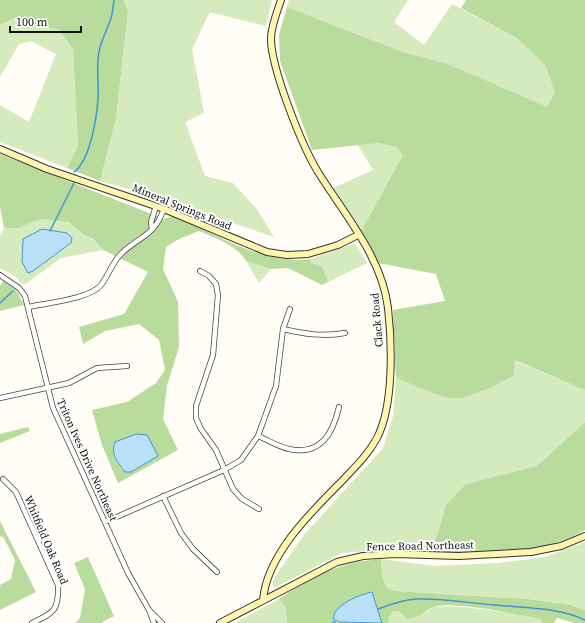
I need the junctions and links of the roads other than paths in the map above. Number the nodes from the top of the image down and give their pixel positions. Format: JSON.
{"nodes":[{"id":1,"x":281,"y":0,"type":"edge"},
{"id":2,"x":0,"y":149,"type":"edge"},
{"id":3,"x":156,"y":206,"type":"junction"},
{"id":4,"x":164,"y":209,"type":"junction"},
{"id":5,"x":152,"y":229,"type":"junction"},
{"id":6,"x":358,"y":235,"type":"junction"},
{"id":7,"x":200,"y":271,"type":"dead end"},
{"id":8,"x":0,"y":275,"type":"edge"},
{"id":9,"x":29,"y":307,"type":"junction"},
{"id":10,"x":290,"y":309,"type":"dead end"},
{"id":11,"x":283,"y":330,"type":"junction"},
{"id":12,"x":345,"y":333,"type":"dead end"},
{"id":13,"x":127,"y":366,"type":"dead end"},
{"id":14,"x":47,"y":387,"type":"junction"},
{"id":15,"x":0,"y":398,"type":"edge"},
{"id":16,"x":339,"y":408,"type":"dead end"},
{"id":17,"x":258,"y":436,"type":"junction"},
{"id":18,"x":224,"y":470,"type":"junction"},
{"id":19,"x":3,"y":479,"type":"dead end"},
{"id":20,"x":163,"y":496,"type":"junction"},
{"id":21,"x":259,"y":509,"type":"dead end"},
{"id":22,"x":105,"y":522,"type":"junction"},
{"id":23,"x":585,"y":536,"type":"edge"},
{"id":24,"x":217,"y":572,"type":"dead end"},
{"id":25,"x":263,"y":600,"type":"junction"},
{"id":26,"x":149,"y":610,"type":"junction"},
{"id":27,"x":32,"y":623,"type":"edge"},
{"id":28,"x":154,"y":623,"type":"edge"},
{"id":29,"x":162,"y":623,"type":"edge"},
{"id":30,"x":220,"y":623,"type":"edge"}],
"edges":[{"from":1,"to":6,"type":"street","name":"Clack Road"},
{"from":2,"to":3,"type":"street","name":"Mineral Springs Road"},
{"from":3,"to":4,"type":"street","name":"Mineral Springs Road"},
{"from":3,"to":5,"type":"street"},
{"from":4,"to":5,"type":"street"},
{"from":4,"to":6,"type":"street","name":"Mineral Springs Road"},
{"from":5,"to":9,"type":"street"},
{"from":6,"to":25,"type":"street","name":"Clack Road"},
{"from":7,"to":18,"type":"street"},
{"from":8,"to":9,"type":"street","name":"Triton Ives Drive Northeast"},
{"from":9,"to":14,"type":"street","name":"Triton Ives Drive Northeast"},
{"from":10,"to":11,"type":"street"},
{"from":11,"to":12,"type":"street"},
{"from":11,"to":17,"type":"street"},
{"from":13,"to":14,"type":"street"},
{"from":14,"to":15,"type":"street"},
{"from":14,"to":22,"type":"street","name":"Triton Ives Drive Northeast"},
{"from":16,"to":17,"type":"street"},
{"from":17,"to":18,"type":"street"},
{"from":18,"to":20,"type":"street"},
{"from":18,"to":21,"type":"street"},
{"from":19,"to":27,"type":"street","name":"Whitfield Oak Road"},
{"from":20,"to":22,"type":"street"},
{"from":20,"to":24,"type":"street"},
{"from":22,"to":26,"type":"street","name":"Triton Ives Drive Northeast"},
{"from":23,"to":25,"type":"street","name":"Fence Road Northeast"},
{"from":25,"to":30,"type":"street","name":"Fence Road Northeast"},
{"from":26,"to":28,"type":"street","name":"Triton Ives Drive Northeast"},
{"from":26,"to":29,"type":"street","name":"Triton Ives Drive Northeast"}]}
